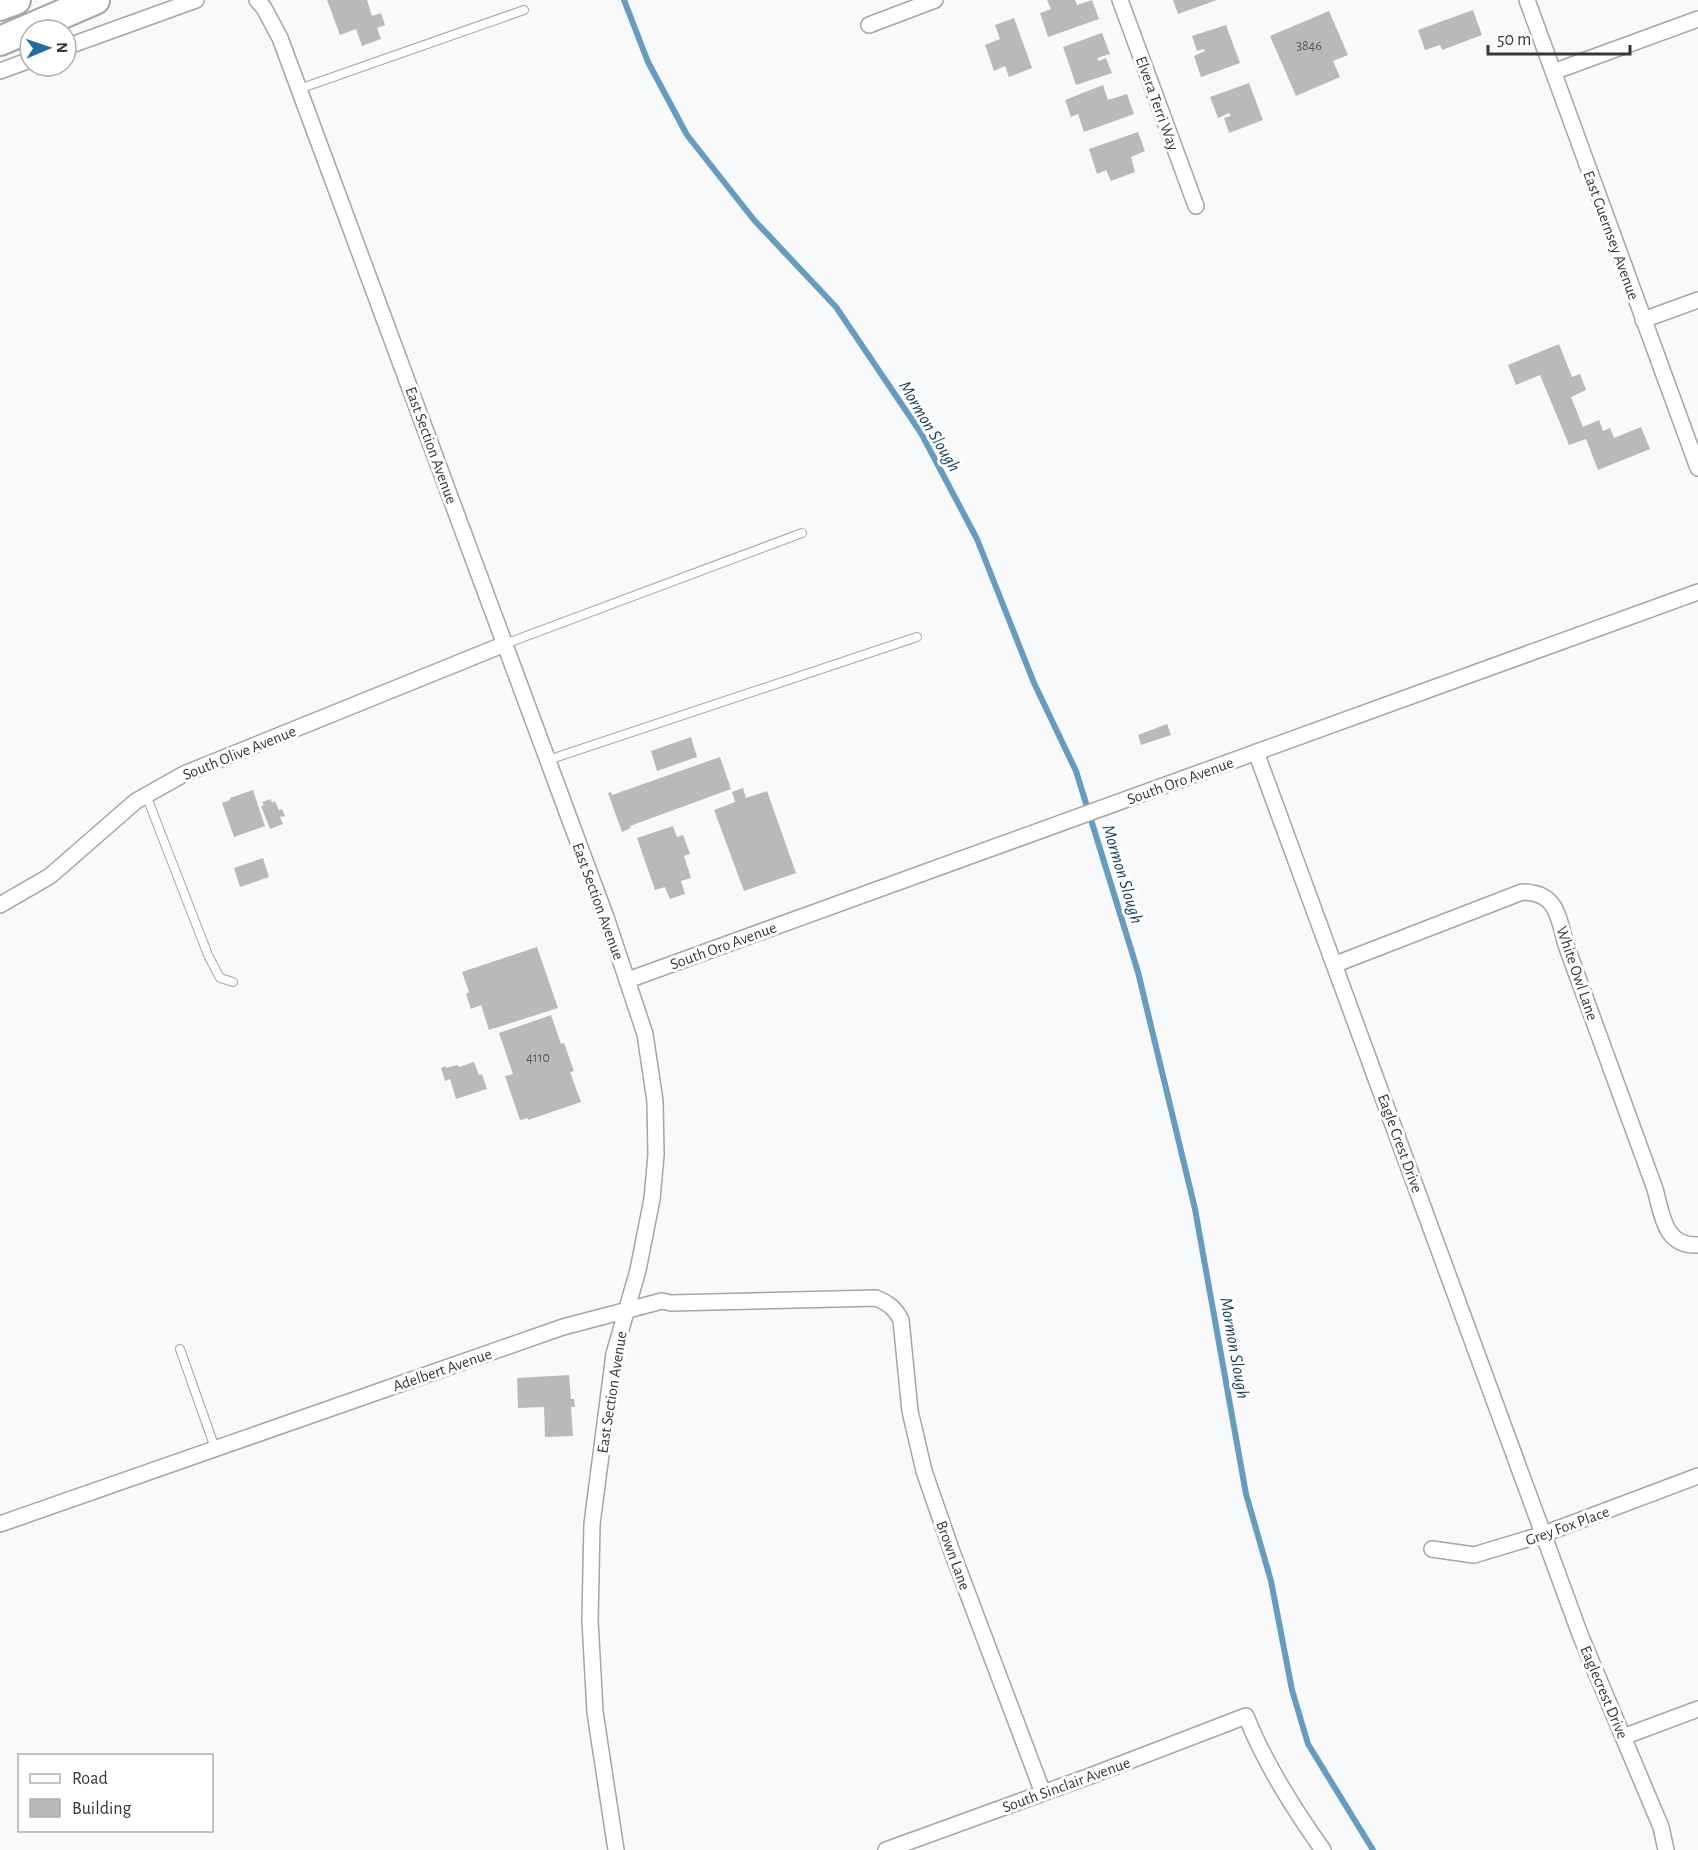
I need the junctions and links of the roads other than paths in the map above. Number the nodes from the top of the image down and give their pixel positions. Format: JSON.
{"nodes":[{"id":1,"x":16,"y":0,"type":"edge"},
{"id":2,"x":95,"y":0,"type":"edge"},
{"id":3,"x":196,"y":0,"type":"edge"},
{"id":4,"x":257,"y":0,"type":"edge"},
{"id":5,"x":936,"y":0,"type":"edge"},
{"id":6,"x":1120,"y":0,"type":"edge"},
{"id":7,"x":1527,"y":0,"type":"edge"},
{"id":8,"x":0,"y":6,"type":"edge"},
{"id":9,"x":524,"y":10,"type":"dead end"},
{"id":10,"x":1698,"y":19,"type":"edge"},
{"id":11,"x":868,"y":25,"type":"dead end"},
{"id":12,"x":0,"y":41,"type":"edge"},
{"id":13,"x":78,"y":43,"type":"edge"},
{"id":14,"x":18,"y":64,"type":"edge"},
{"id":15,"x":0,"y":71,"type":"edge"},
{"id":16,"x":1553,"y":72,"type":"junction"},
{"id":17,"x":299,"y":89,"type":"junction"},
{"id":18,"x":1196,"y":206,"type":"dead end"},
{"id":19,"x":1698,"y":300,"type":"edge"},
{"id":20,"x":1642,"y":320,"type":"junction"},
{"id":21,"x":1698,"y":468,"type":"edge"},
{"id":22,"x":802,"y":533,"type":"dead end"},
{"id":23,"x":1698,"y":592,"type":"edge"},
{"id":24,"x":917,"y":637,"type":"dead end"},
{"id":25,"x":505,"y":644,"type":"junction"},
{"id":26,"x":1256,"y":752,"type":"junction"},
{"id":27,"x":548,"y":760,"type":"junction"},
{"id":28,"x":146,"y":795,"type":"junction"},
{"id":29,"x":0,"y":905,"type":"edge"},
{"id":30,"x":1335,"y":964,"type":"junction"},
{"id":31,"x":628,"y":980,"type":"junction"},
{"id":32,"x":233,"y":982,"type":"dead end"},
{"id":33,"x":1698,"y":1245,"type":"edge"},
{"id":34,"x":896,"y":1310,"type":"joint"},
{"id":35,"x":625,"y":1311,"type":"junction"},
{"id":36,"x":180,"y":1348,"type":"dead end"},
{"id":37,"x":215,"y":1448,"type":"junction"},
{"id":38,"x":1698,"y":1476,"type":"edge"},
{"id":39,"x":0,"y":1524,"type":"edge"},
{"id":40,"x":1544,"y":1534,"type":"junction"},
{"id":41,"x":1432,"y":1549,"type":"dead end"},
{"id":42,"x":1698,"y":1709,"type":"edge"},
{"id":43,"x":1623,"y":1737,"type":"junction"},
{"id":44,"x":1043,"y":1793,"type":"junction"},
{"id":45,"x":616,"y":1850,"type":"edge"},
{"id":46,"x":886,"y":1850,"type":"edge"},
{"id":47,"x":1323,"y":1850,"type":"edge"},
{"id":48,"x":1666,"y":1850,"type":"edge"}],
"edges":[{"from":1,"to":8,"type":"highway"},
{"from":2,"to":12,"type":"highway"},
{"from":3,"to":13,"type":"street"},
{"from":4,"to":17,"type":"street","name":"East Section Avenue"},
{"from":5,"to":11,"type":"street"},
{"from":6,"to":18,"type":"street","name":"Elvera Terri Way"},
{"from":7,"to":16,"type":"street","name":"East Guernsey Avenue"},
{"from":9,"to":17,"type":"lane"},
{"from":10,"to":16,"type":"street"},
{"from":14,"to":15,"type":"street"},
{"from":16,"to":20,"type":"street","name":"East Guernsey Avenue"},
{"from":17,"to":25,"type":"street","name":"East Section Avenue"},
{"from":19,"to":20,"type":"street"},
{"from":20,"to":21,"type":"street","name":"East Guernsey Avenue"},
{"from":22,"to":25,"type":"lane"},
{"from":23,"to":26,"type":"street","name":"South Oro Avenue"},
{"from":24,"to":27,"type":"lane"},
{"from":25,"to":27,"type":"street","name":"East Section Avenue"},
{"from":25,"to":28,"type":"street","name":"South Olive Avenue"},
{"from":26,"to":30,"type":"street","name":"Eagle Crest Drive"},
{"from":26,"to":31,"type":"street","name":"South Oro Avenue"},
{"from":27,"to":31,"type":"street","name":"East Section Avenue"},
{"from":28,"to":29,"type":"street","name":"South Olive Avenue"},
{"from":28,"to":32,"type":"lane"},
{"from":30,"to":33,"type":"street","name":"White Owl Lane"},
{"from":30,"to":40,"type":"street","name":"Eagle Crest Drive"},
{"from":31,"to":35,"type":"street","name":"East Section Avenue"},
{"from":34,"to":35,"type":"street","name":"Adelbert Avenue"},
{"from":34,"to":44,"type":"street","name":"Brown Lane"},
{"from":35,"to":37,"type":"street","name":"Adelbert Avenue"},
{"from":35,"to":45,"type":"street","name":"East Section Avenue"},
{"from":36,"to":37,"type":"lane"},
{"from":37,"to":39,"type":"street","name":"Adelbert Avenue"},
{"from":38,"to":40,"type":"street","name":"Grey Fox Place"},
{"from":40,"to":41,"type":"street","name":"Grey Fox Place"},
{"from":40,"to":43,"type":"street","name":"Eaglecrest Drive"},
{"from":42,"to":43,"type":"street"},
{"from":43,"to":48,"type":"street","name":"Eaglecrest Drive"},
{"from":44,"to":46,"type":"street","name":"South Sinclair Avenue"},
{"from":44,"to":47,"type":"street","name":"South Sinclair Avenue"}]}
